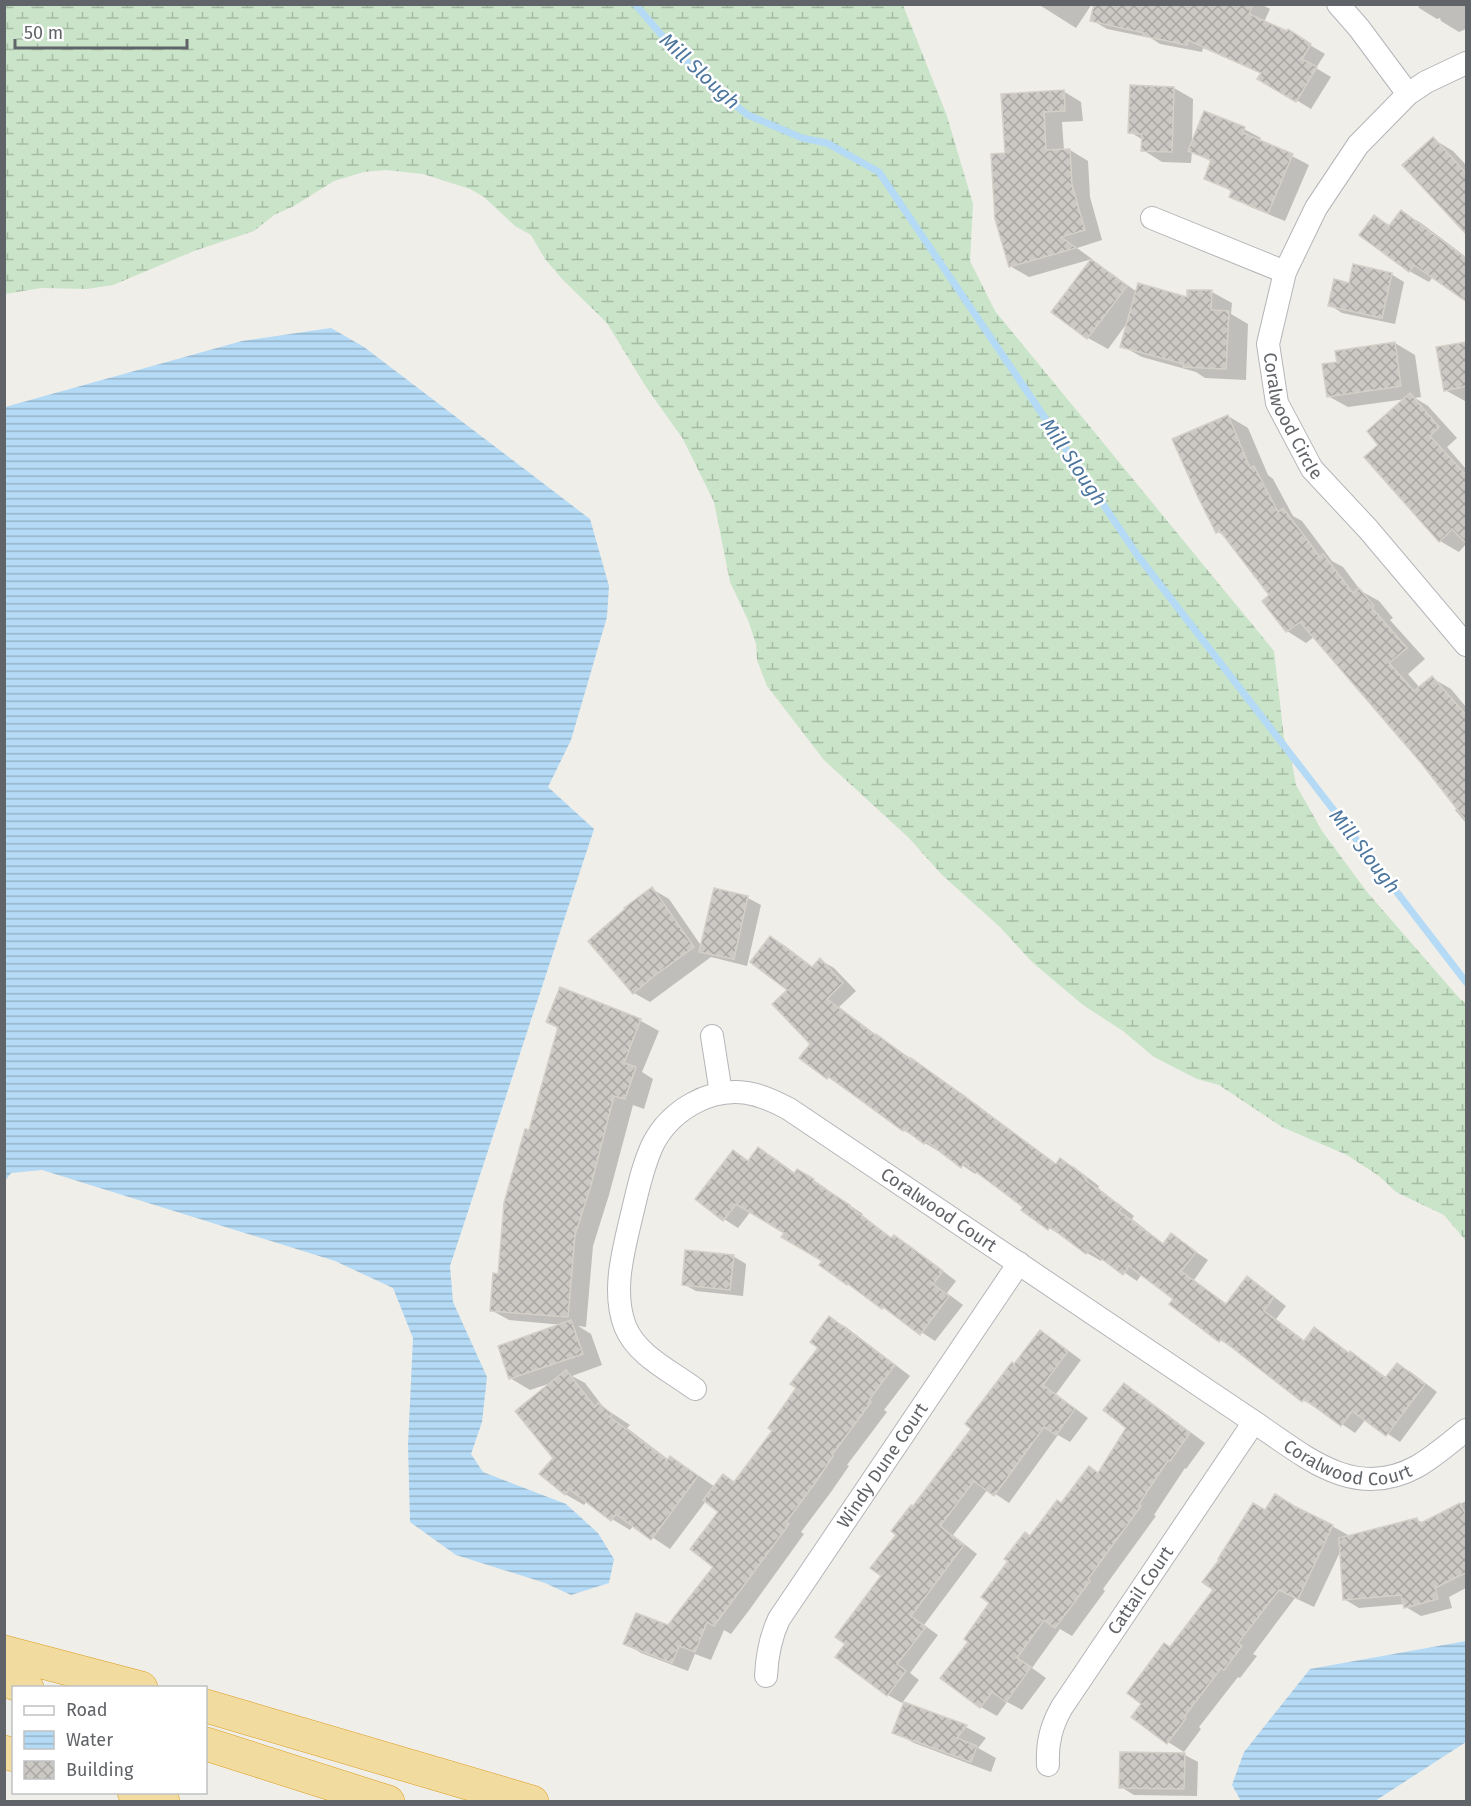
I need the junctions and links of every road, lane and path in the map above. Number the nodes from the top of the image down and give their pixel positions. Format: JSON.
{"nodes":[{"id":1,"x":1338,"y":4,"type":"edge"},
{"id":2,"x":1467,"y":63,"type":"edge"},
{"id":3,"x":1408,"y":94,"type":"junction"},
{"id":4,"x":1152,"y":218,"type":"dead end"},
{"id":5,"x":1286,"y":272,"type":"junction"},
{"id":6,"x":1467,"y":645,"type":"edge"},
{"id":7,"x":712,"y":1036,"type":"dead end"},
{"id":8,"x":722,"y":1093,"type":"junction"},
{"id":9,"x":1019,"y":1263,"type":"junction"},
{"id":10,"x":695,"y":1389,"type":"dead end"},
{"id":11,"x":1254,"y":1422,"type":"junction"},
{"id":12,"x":1467,"y":1430,"type":"edge"},
{"id":13,"x":4,"y":1652,"type":"edge"},
{"id":14,"x":766,"y":1676,"type":"dead end"},
{"id":15,"x":4,"y":1680,"type":"edge"},
{"id":16,"x":21,"y":1686,"type":"edge"},
{"id":17,"x":133,"y":1686,"type":"edge"},
{"id":18,"x":207,"y":1706,"type":"edge"},
{"id":19,"x":207,"y":1744,"type":"edge"},
{"id":20,"x":1048,"y":1765,"type":"dead end"},
{"id":21,"x":140,"y":1794,"type":"edge"},
{"id":22,"x":163,"y":1802,"type":"edge"},
{"id":23,"x":388,"y":1802,"type":"edge"},
{"id":24,"x":532,"y":1802,"type":"edge"}],
"edges":[{"from":1,"to":3,"type":"street"},
{"from":2,"to":3,"type":"street","name":"Coralwood Circle"},
{"from":3,"to":5,"type":"street","name":"Coralwood Circle"},
{"from":4,"to":5,"type":"street"},
{"from":5,"to":6,"type":"street","name":"Coralwood Circle"},
{"from":7,"to":8,"type":"street"},
{"from":8,"to":9,"type":"street","name":"Coralwood Court"},
{"from":8,"to":10,"type":"street","name":"Coralwood Court"},
{"from":9,"to":11,"type":"street","name":"Coralwood Court"},
{"from":9,"to":14,"type":"street","name":"Windy Dune Court"},
{"from":11,"to":12,"type":"street","name":"Coralwood Court"},
{"from":11,"to":20,"type":"street","name":"Cattail Court"},
{"from":13,"to":17,"type":"highway"},
{"from":15,"to":16,"type":"highway"},
{"from":18,"to":24,"type":"highway"},
{"from":19,"to":23,"type":"highway"},
{"from":21,"to":22,"type":"highway"}]}
